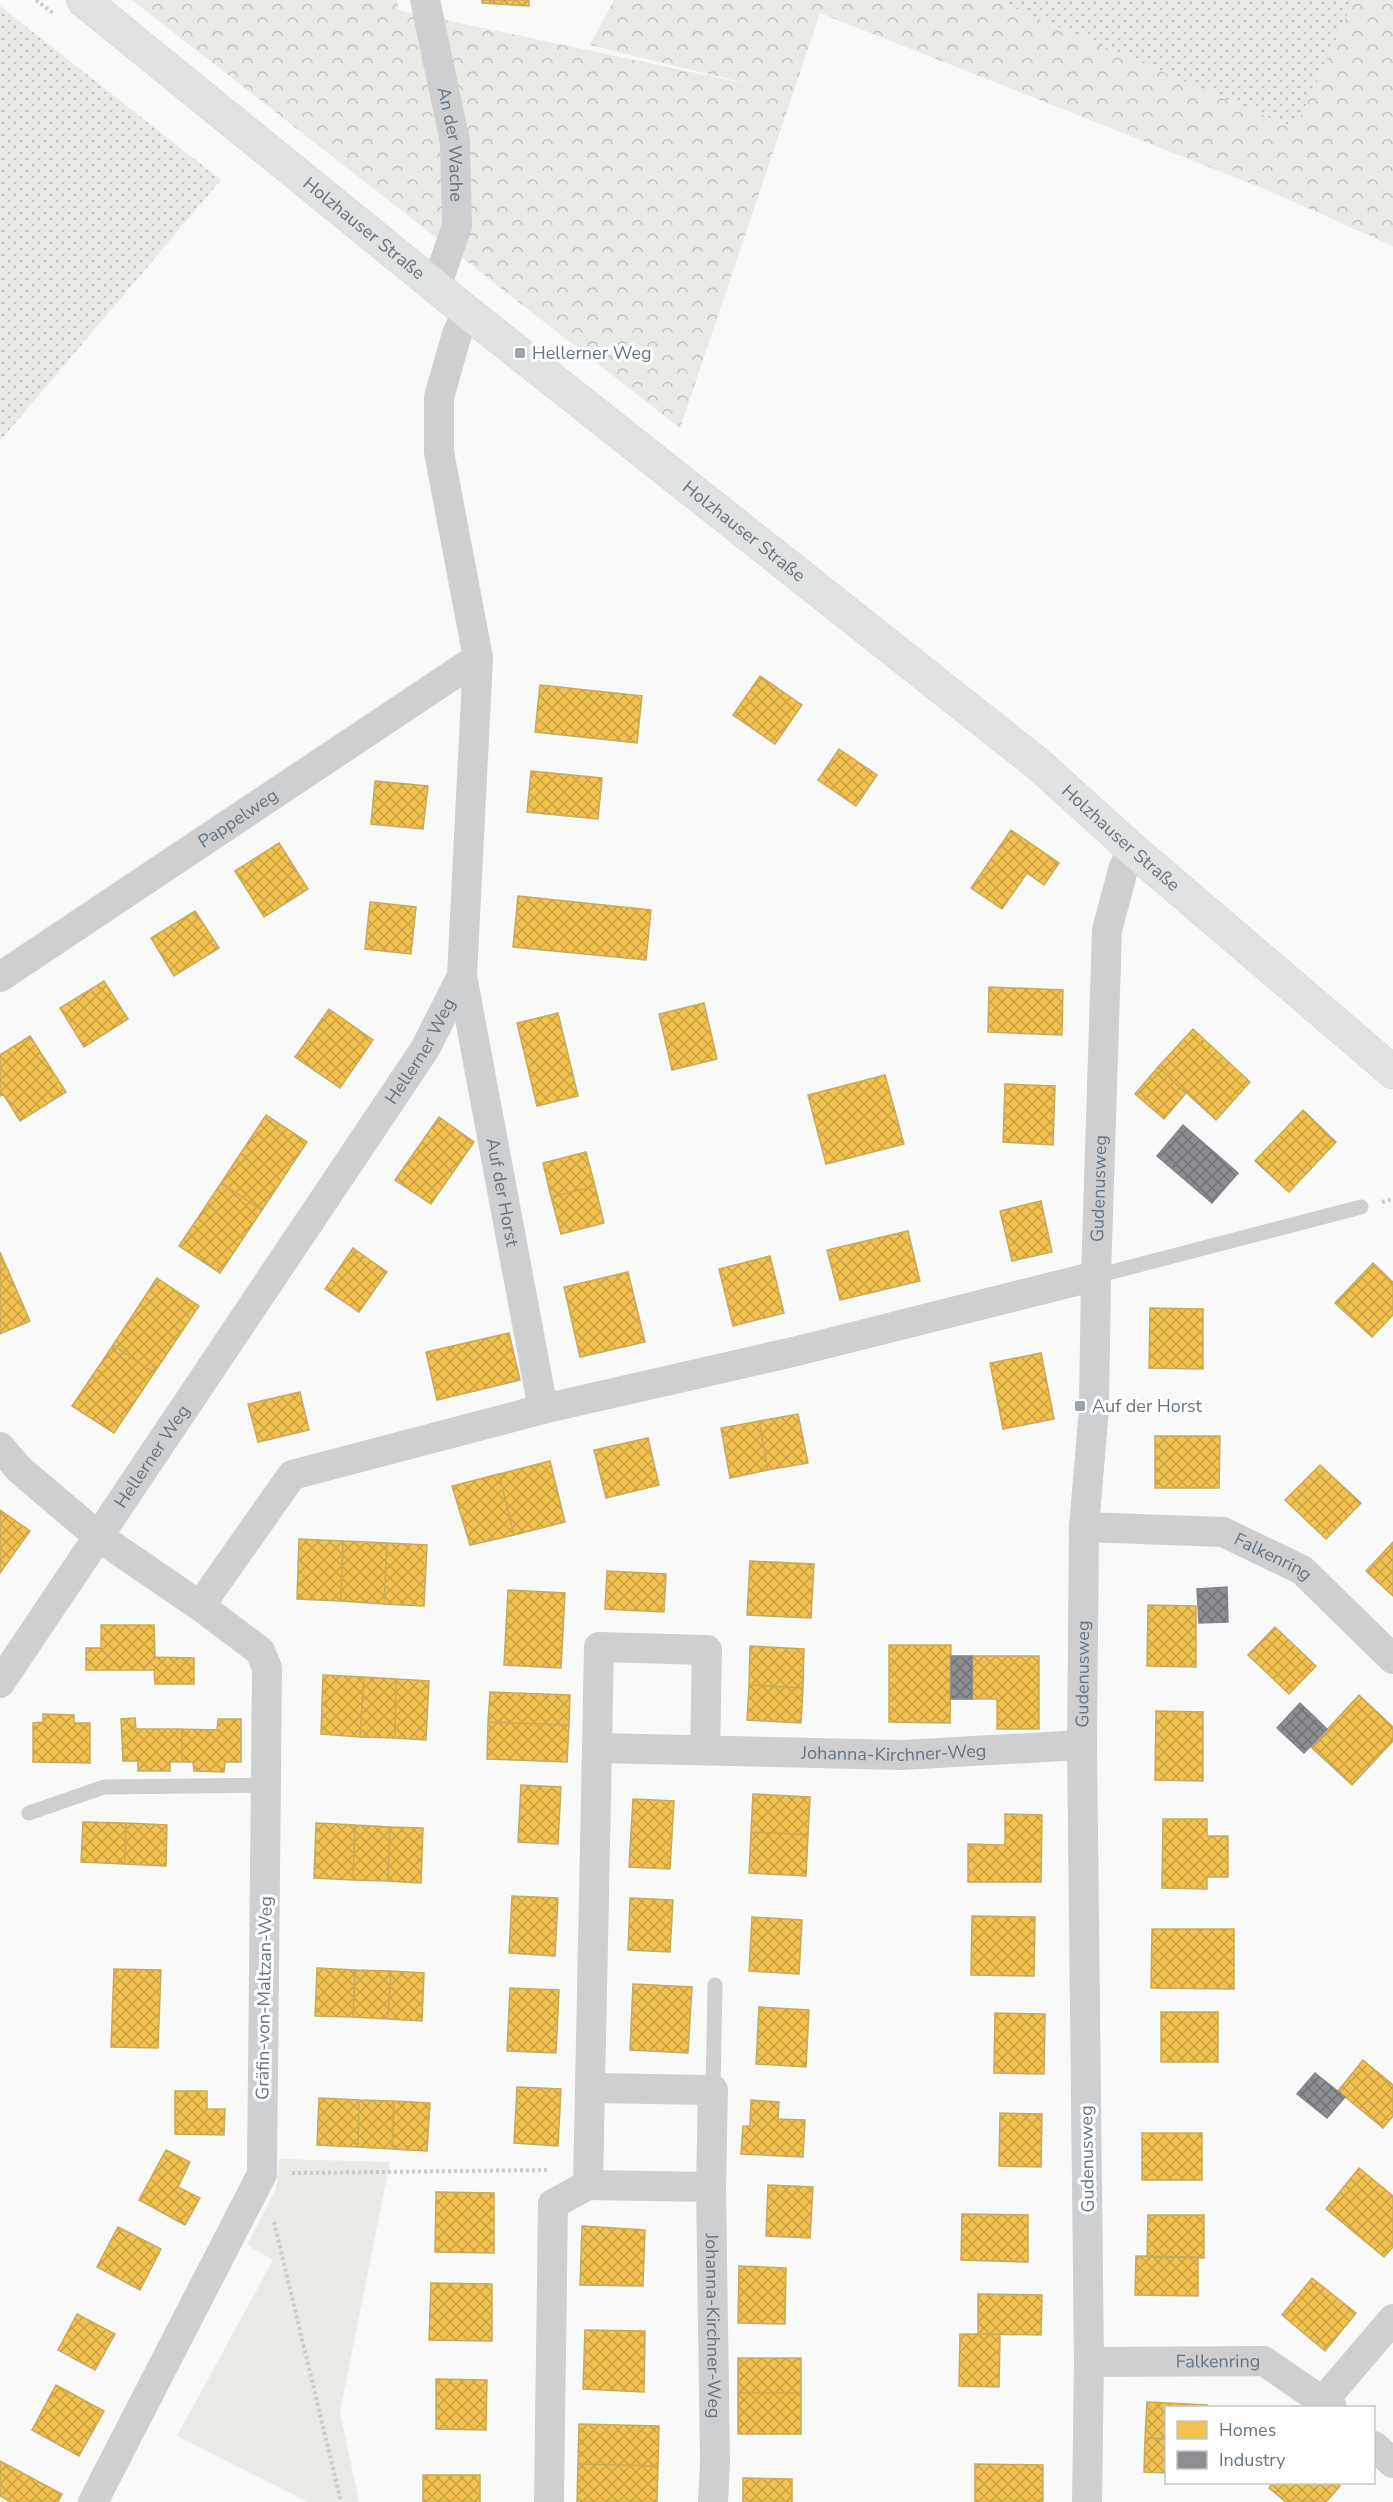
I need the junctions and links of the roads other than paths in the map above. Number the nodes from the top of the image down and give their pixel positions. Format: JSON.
{"nodes":[{"id":1,"x":83,"y":0,"type":"edge"},
{"id":2,"x":425,"y":0,"type":"edge"},
{"id":3,"x":436,"y":287,"type":"junction"},
{"id":4,"x":467,"y":312,"type":"junction"},
{"id":5,"x":478,"y":658,"type":"junction"},
{"id":6,"x":1132,"y":849,"type":"junction"},
{"id":7,"x":462,"y":976,"type":"junction"},
{"id":8,"x":0,"y":977,"type":"edge"},
{"id":9,"x":1393,"y":1072,"type":"edge"},
{"id":10,"x":1361,"y":1207,"type":"dead end"},
{"id":11,"x":1096,"y":1276,"type":"junction"},
{"id":12,"x":543,"y":1409,"type":"junction"},
{"id":13,"x":0,"y":1447,"type":"edge"},
{"id":14,"x":1084,"y":1527,"type":"junction"},
{"id":15,"x":99,"y":1537,"type":"junction"},
{"id":16,"x":200,"y":1606,"type":"junction"},
{"id":17,"x":1393,"y":1659,"type":"edge"},
{"id":18,"x":0,"y":1683,"type":"edge"},
{"id":19,"x":1082,"y":1745,"type":"junction"},
{"id":20,"x":597,"y":1748,"type":"junction"},
{"id":21,"x":705,"y":1750,"type":"junction"},
{"id":22,"x":267,"y":1785,"type":"junction"},
{"id":23,"x":29,"y":1813,"type":"dead end"},
{"id":24,"x":715,"y":1985,"type":"dead end"},
{"id":25,"x":590,"y":2088,"type":"junction"},
{"id":26,"x":713,"y":2090,"type":"junction"},
{"id":27,"x":589,"y":2177,"type":"junction"},
{"id":28,"x":711,"y":2187,"type":"junction"},
{"id":29,"x":1393,"y":2319,"type":"edge"},
{"id":30,"x":1089,"y":2362,"type":"junction"},
{"id":31,"x":1328,"y":2404,"type":"edge"},
{"id":32,"x":1375,"y":2447,"type":"edge"},
{"id":33,"x":1393,"y":2463,"type":"edge"},
{"id":34,"x":93,"y":2502,"type":"edge"},
{"id":35,"x":549,"y":2502,"type":"edge"},
{"id":36,"x":713,"y":2502,"type":"edge"},
{"id":37,"x":1087,"y":2502,"type":"edge"}],
"edges":[{"from":1,"to":3,"type":"street","name":"Holzhauser Straße"},
{"from":2,"to":3,"type":"street","name":"An der Wache"},
{"from":3,"to":4,"type":"street","name":"Holzhauser Straße"},
{"from":4,"to":5,"type":"street","name":"Hellerner Weg"},
{"from":4,"to":6,"type":"street","name":"Holzhauser Straße"},
{"from":5,"to":7,"type":"street","name":"Hellerner Weg"},
{"from":5,"to":8,"type":"street","name":"Pappelweg"},
{"from":6,"to":9,"type":"street","name":"Holzhauser Straße"},
{"from":6,"to":11,"type":"street","name":"Gudenusweg"},
{"from":7,"to":12,"type":"street","name":"Auf der Horst"},
{"from":7,"to":15,"type":"street","name":"Hellerner Weg"},
{"from":10,"to":11,"type":"lane"},
{"from":11,"to":12,"type":"street"},
{"from":11,"to":14,"type":"street","name":"Gudenusweg"},
{"from":12,"to":16,"type":"street"},
{"from":13,"to":15,"type":"street"},
{"from":14,"to":17,"type":"street","name":"Falkenring"},
{"from":14,"to":19,"type":"street","name":"Gudenusweg"},
{"from":15,"to":16,"type":"street","name":"Gräfin-von-Maltzan-Weg"},
{"from":15,"to":18,"type":"street","name":"Hellerner Weg"},
{"from":16,"to":22,"type":"street","name":"Gräfin-von-Maltzan-Weg"},
{"from":19,"to":21,"type":"street","name":"Johanna-Kirchner-Weg"},
{"from":19,"to":30,"type":"street","name":"Gudenusweg"},
{"from":20,"to":21,"type":"street","name":"Johanna-Kirchner-Weg"},
{"from":20,"to":21,"type":"street"},
{"from":20,"to":25,"type":"street"},
{"from":22,"to":23,"type":"lane"},
{"from":22,"to":34,"type":"street","name":"Gräfin-von-Maltzan-Weg"},
{"from":24,"to":26,"type":"lane"},
{"from":25,"to":26,"type":"street"},
{"from":25,"to":27,"type":"street"},
{"from":26,"to":28,"type":"street","name":"Johanna-Kirchner-Weg"},
{"from":27,"to":28,"type":"street"},
{"from":27,"to":35,"type":"street"},
{"from":28,"to":36,"type":"street","name":"Johanna-Kirchner-Weg"},
{"from":29,"to":31,"type":"street"},
{"from":30,"to":31,"type":"street","name":"Falkenring"},
{"from":30,"to":37,"type":"street","name":"Gudenusweg"},
{"from":32,"to":33,"type":"street"}]}
